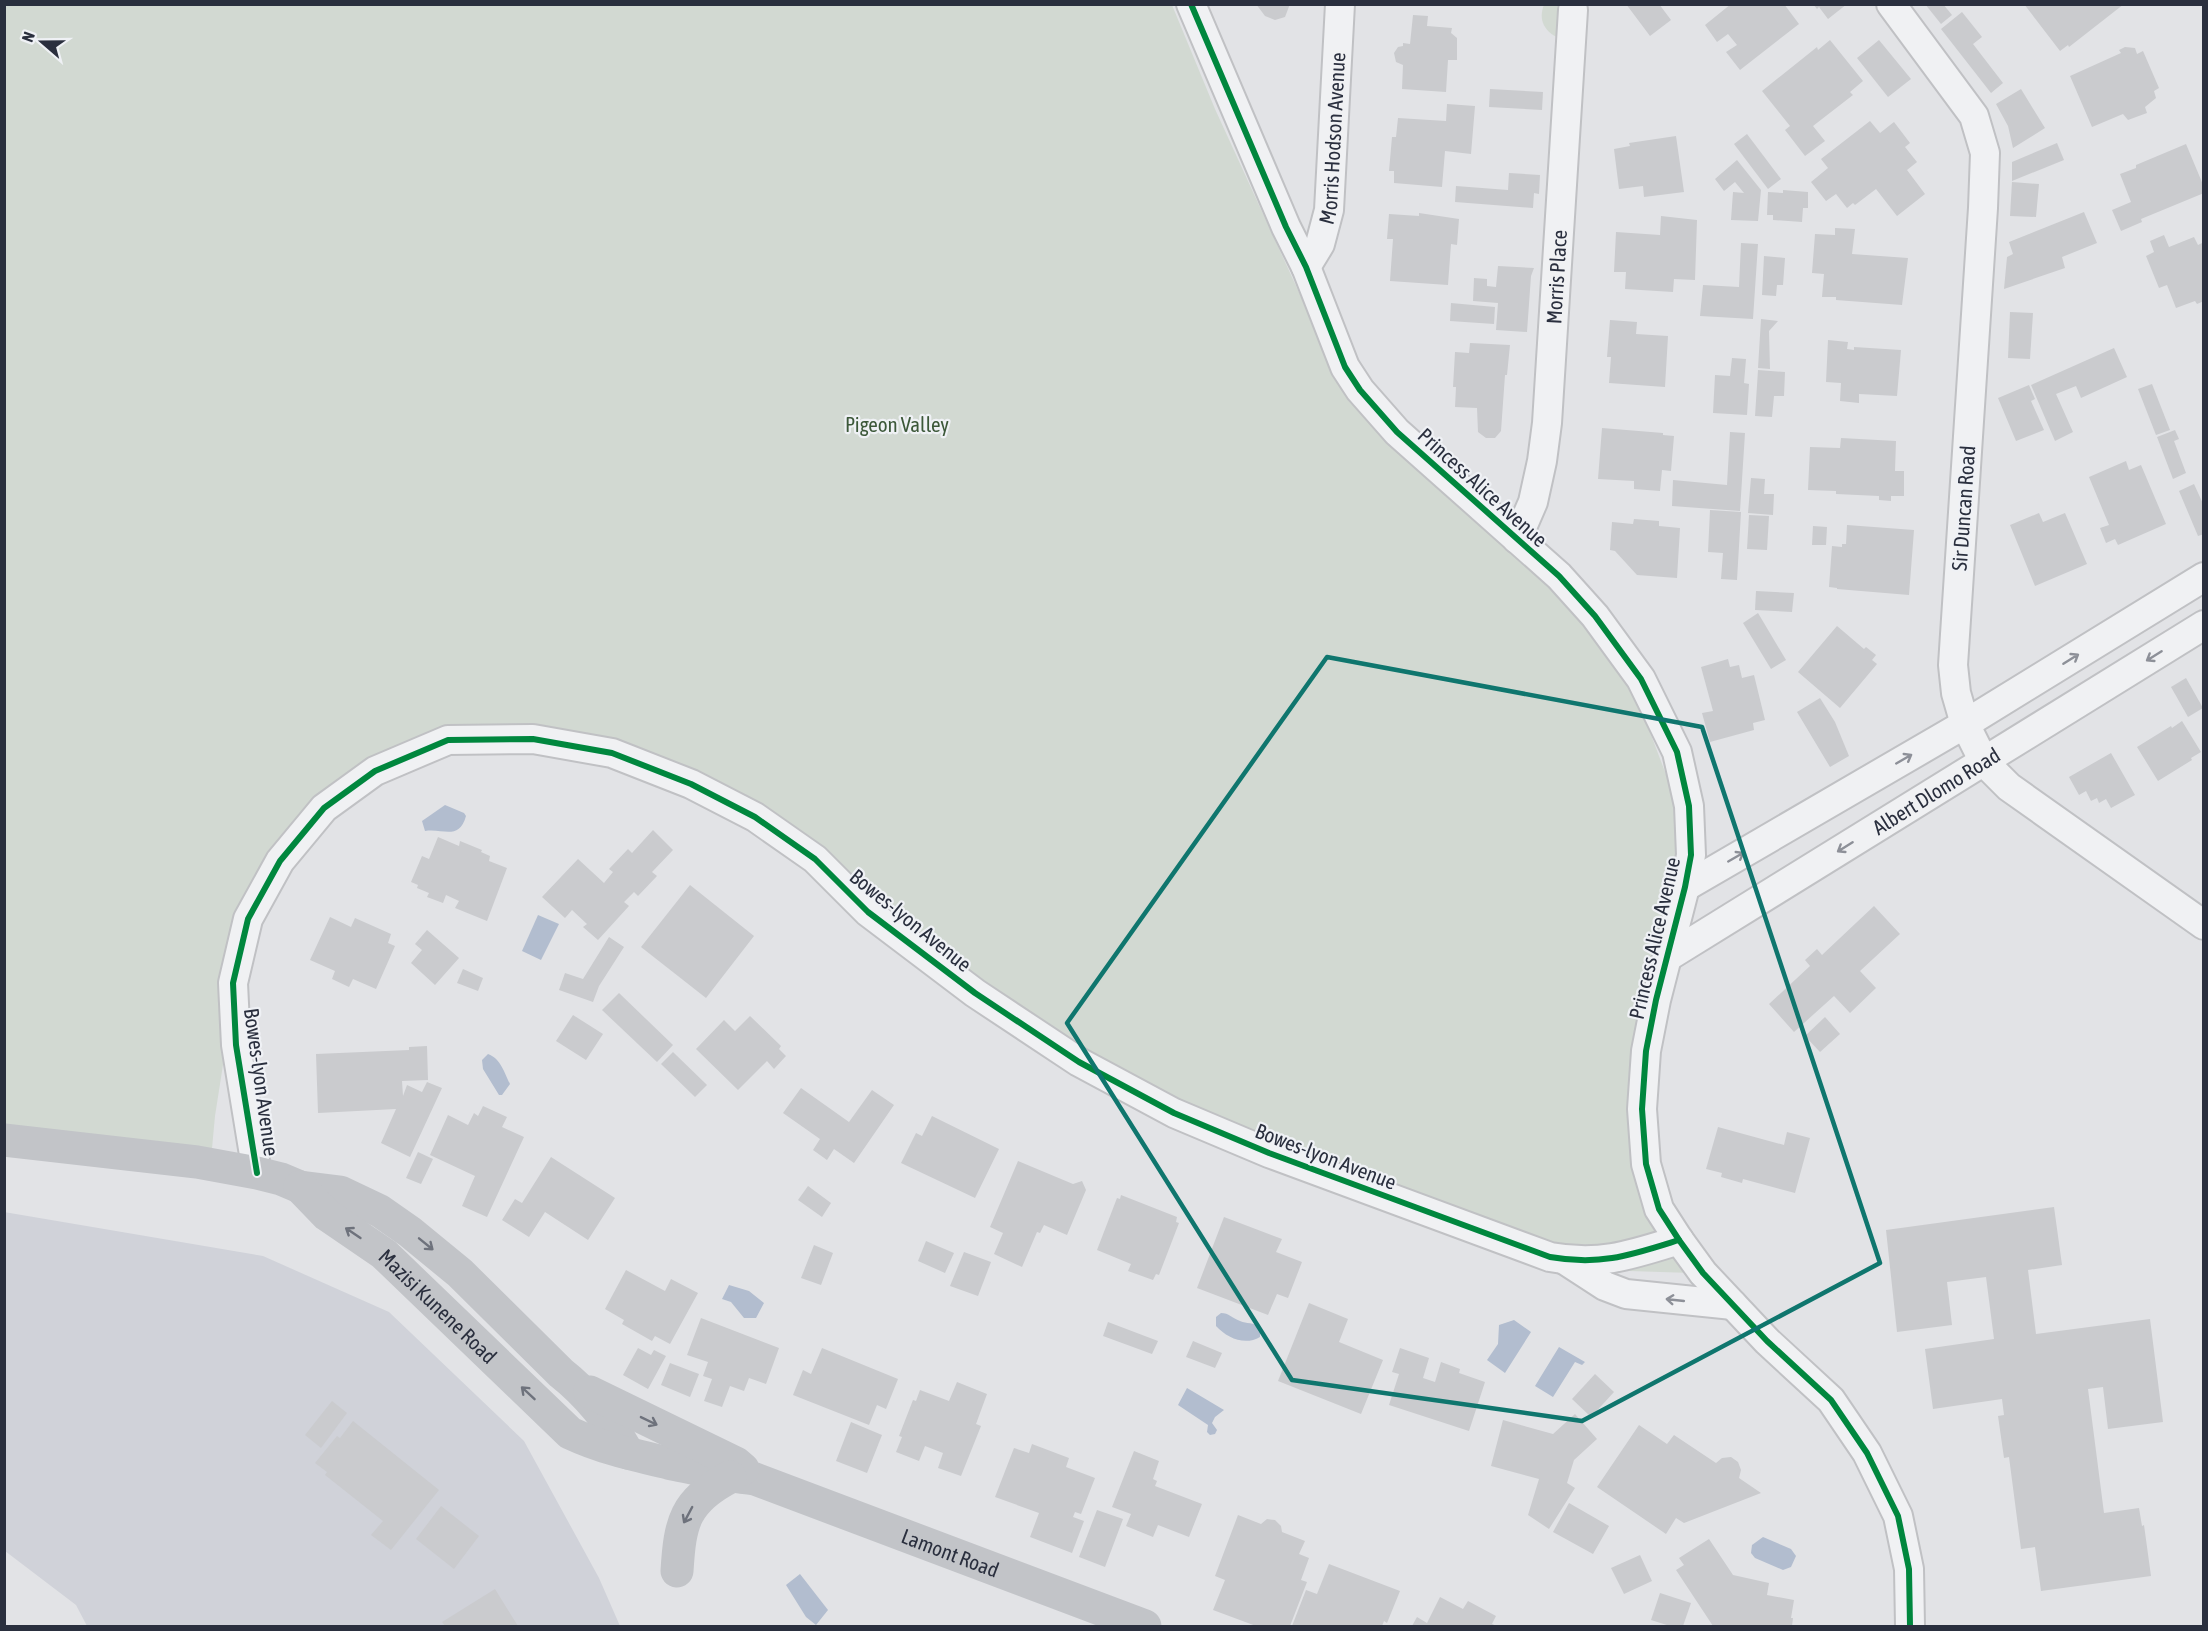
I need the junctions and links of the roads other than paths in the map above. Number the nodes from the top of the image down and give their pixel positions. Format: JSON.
{"nodes":[{"id":1,"x":1191,"y":4,"type":"edge"},
{"id":2,"x":1340,"y":4,"type":"edge"},
{"id":3,"x":1891,"y":4,"type":"edge"},
{"id":4,"x":1573,"y":10,"type":"dead end"},
{"id":5,"x":1306,"y":267,"type":"junction"},
{"id":6,"x":1516,"y":539,"type":"junction"},
{"id":7,"x":2204,"y":577,"type":"edge"},
{"id":8,"x":2204,"y":625,"type":"edge"},
{"id":9,"x":1965,"y":724,"type":"junction"},
{"id":10,"x":1984,"y":762,"type":"junction"},
{"id":11,"x":1685,"y":887,"type":"junction"},
{"id":12,"x":2204,"y":925,"type":"edge"},
{"id":13,"x":1668,"y":956,"type":"junction"},
{"id":14,"x":4,"y":1140,"type":"edge"},
{"id":15,"x":257,"y":1173,"type":"junction"},
{"id":16,"x":300,"y":1186,"type":"junction"},
{"id":17,"x":1679,"y":1240,"type":"junction"},
{"id":18,"x":1565,"y":1260,"type":"junction"},
{"id":19,"x":1734,"y":1305,"type":"junction"},
{"id":20,"x":578,"y":1386,"type":"junction"},
{"id":21,"x":570,"y":1433,"type":"joint"},
{"id":22,"x":627,"y":1453,"type":"junction"},
{"id":23,"x":743,"y":1478,"type":"junction"},
{"id":24,"x":676,"y":1571,"type":"dead end"},
{"id":25,"x":1145,"y":1626,"type":"edge"},
{"id":26,"x":1910,"y":1626,"type":"edge"}],
"edges":[{"from":1,"to":5,"type":"street","name":"Princess Alice Avenue"},
{"from":2,"to":5,"type":"street","name":"Morris Hodson Avenue"},
{"from":3,"to":9,"type":"street","name":"Sir Duncan Road"},
{"from":4,"to":6,"type":"street","name":"Morris Place"},
{"from":5,"to":6,"type":"street","name":"Princess Alice Avenue"},
{"from":6,"to":11,"type":"street","name":"Princess Alice Avenue"},
{"from":9,"to":7,"type":"street","name":"Albert Dlomo Road","one_way":true},
{"from":8,"to":10,"type":"street","name":"Albert Dlomo Road","one_way":true},
{"from":9,"to":10,"type":"street","name":"Sir Duncan Road"},
{"from":11,"to":9,"type":"street","name":"Albert Dlomo Road","one_way":true},
{"from":10,"to":12,"type":"street","name":"Sir Duncan Road"},
{"from":10,"to":13,"type":"street","name":"Albert Dlomo Road","one_way":true},
{"from":11,"to":13,"type":"street","name":"Princess Alice Avenue"},
{"from":13,"to":17,"type":"street","name":"Princess Alice Avenue"},
{"from":14,"to":15,"type":"street","name":"Mazisi Kunene Road"},
{"from":15,"to":16,"type":"street","name":"Mazisi Kunene Road"},
{"from":15,"to":18,"type":"street","name":"Bowes-lyon Avenue"},
{"from":16,"to":20,"type":"street","name":"Mazisi Kunene Road","one_way":true},
{"from":21,"to":16,"type":"street","name":"Mazisi Kunene Road","one_way":true},
{"from":17,"to":18,"type":"street","name":"Bowes-lyon Avenue"},
{"from":17,"to":19,"type":"street","name":"Princess Alice Avenue"},
{"from":19,"to":18,"type":"street","one_way":true},
{"from":19,"to":26,"type":"street","name":"Princess Alice Avenue"},
{"from":20,"to":22,"type":"street"},
{"from":20,"to":23,"type":"street","name":"Lamont Road","one_way":true},
{"from":21,"to":22,"type":"street","name":"Lamont Road"},
{"from":22,"to":23,"type":"street","name":"Lamont Road"},
{"from":23,"to":24,"type":"street","one_way":true},
{"from":23,"to":25,"type":"street","name":"Lamont Road"}]}
